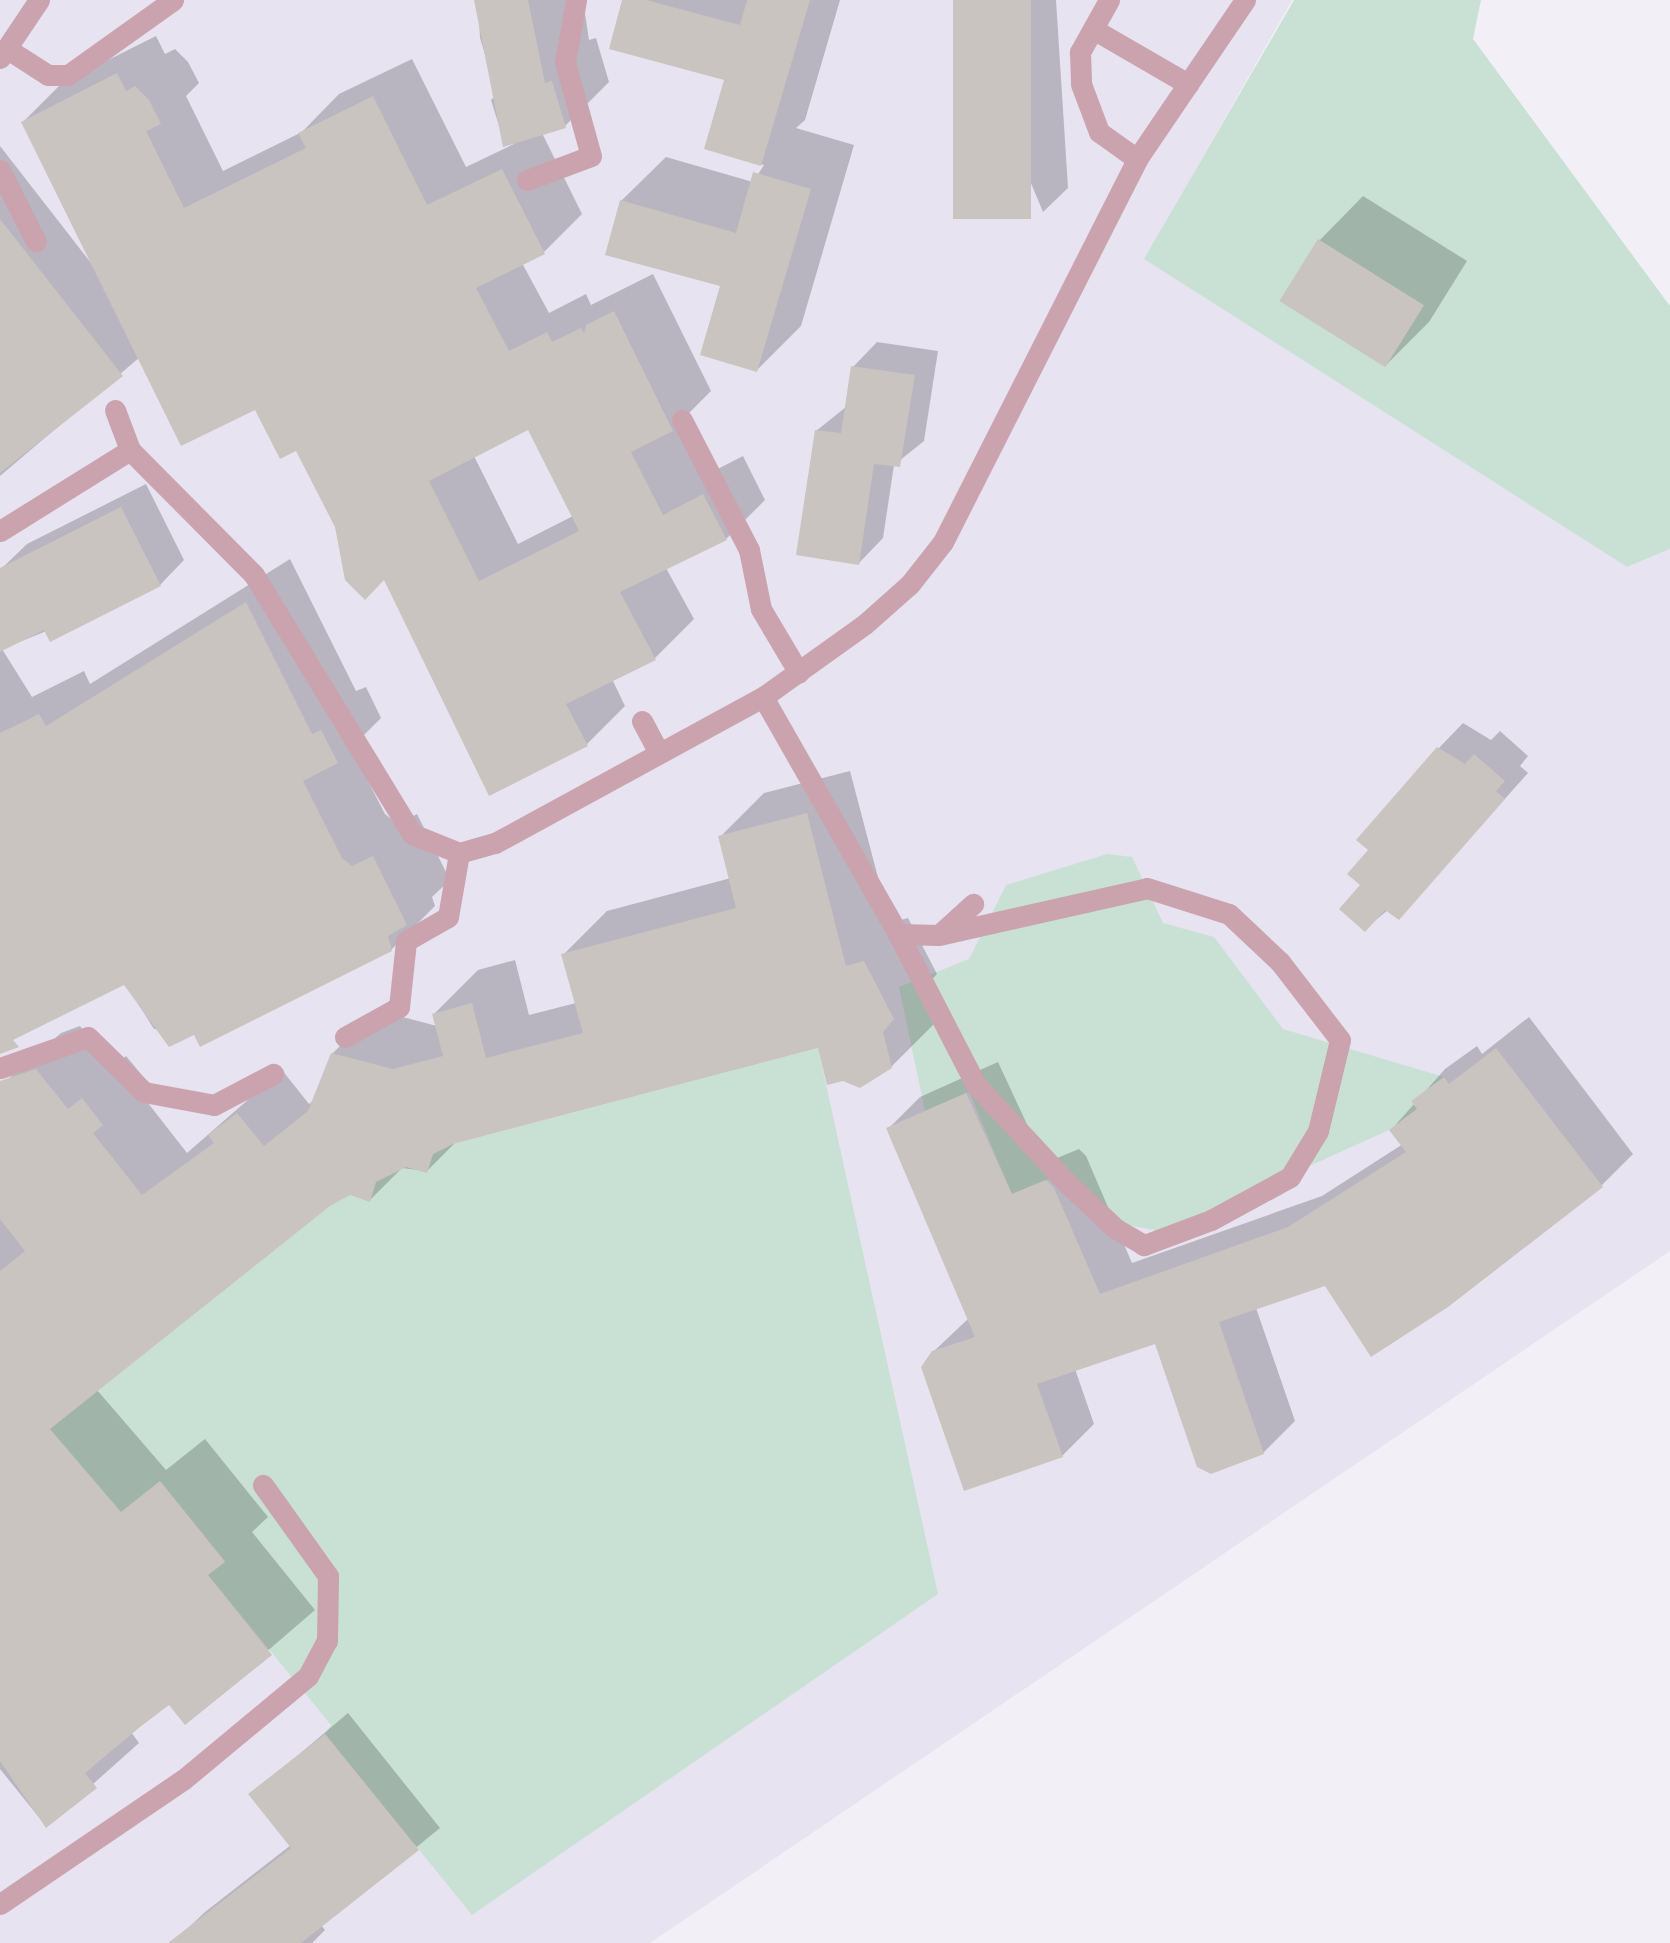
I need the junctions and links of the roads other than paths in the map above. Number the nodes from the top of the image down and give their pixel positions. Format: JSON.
{"nodes":[{"id":1,"x":39,"y":0,"type":"edge"},
{"id":2,"x":173,"y":0,"type":"edge"},
{"id":3,"x":576,"y":0,"type":"edge"},
{"id":4,"x":1108,"y":0,"type":"edge"},
{"id":5,"x":1245,"y":0,"type":"edge"},
{"id":6,"x":1093,"y":29,"type":"junction"},
{"id":7,"x":5,"y":54,"type":"edge"},
{"id":8,"x":1188,"y":84,"type":"junction"},
{"id":9,"x":1138,"y":159,"type":"junction"},
{"id":10,"x":0,"y":170,"type":"edge"},
{"id":11,"x":527,"y":180,"type":"dead end"},
{"id":12,"x":36,"y":242,"type":"dead end"},
{"id":13,"x":116,"y":410,"type":"dead end"},
{"id":14,"x":682,"y":420,"type":"dead end"},
{"id":15,"x":130,"y":450,"type":"junction"},
{"id":16,"x":0,"y":531,"type":"edge"},
{"id":17,"x":799,"y":673,"type":"junction"},
{"id":18,"x":763,"y":697,"type":"junction"},
{"id":19,"x":642,"y":721,"type":"dead end"},
{"id":20,"x":659,"y":753,"type":"junction"},
{"id":21,"x":459,"y":853,"type":"junction"},
{"id":22,"x":973,"y":904,"type":"dead end"},
{"id":23,"x":898,"y":934,"type":"junction"},
{"id":24,"x":939,"y":935,"type":"junction"},
{"id":25,"x":345,"y":1037,"type":"dead end"},
{"id":26,"x":0,"y":1068,"type":"edge"},
{"id":27,"x":273,"y":1074,"type":"dead end"},
{"id":28,"x":263,"y":1485,"type":"dead end"},
{"id":29,"x":0,"y":1904,"type":"edge"}],
"edges":[{"from":1,"to":7,"type":"lane"},
{"from":2,"to":7,"type":"lane"},
{"from":3,"to":11,"type":"lane"},
{"from":4,"to":6,"type":"lane"},
{"from":5,"to":8,"type":"lane"},
{"from":6,"to":8,"type":"lane"},
{"from":6,"to":9,"type":"lane"},
{"from":8,"to":9,"type":"lane"},
{"from":9,"to":17,"type":"lane"},
{"from":10,"to":12,"type":"lane"},
{"from":13,"to":15,"type":"lane"},
{"from":14,"to":17,"type":"lane"},
{"from":15,"to":16,"type":"lane"},
{"from":15,"to":21,"type":"lane"},
{"from":17,"to":18,"type":"lane"},
{"from":18,"to":20,"type":"lane"},
{"from":18,"to":23,"type":"lane"},
{"from":19,"to":20,"type":"lane"},
{"from":20,"to":21,"type":"lane"},
{"from":21,"to":25,"type":"lane"},
{"from":22,"to":24,"type":"lane"},
{"from":23,"to":24,"type":"lane"},
{"from":23,"to":24,"type":"lane"},
{"from":26,"to":27,"type":"lane"},
{"from":28,"to":29,"type":"lane"}]}
